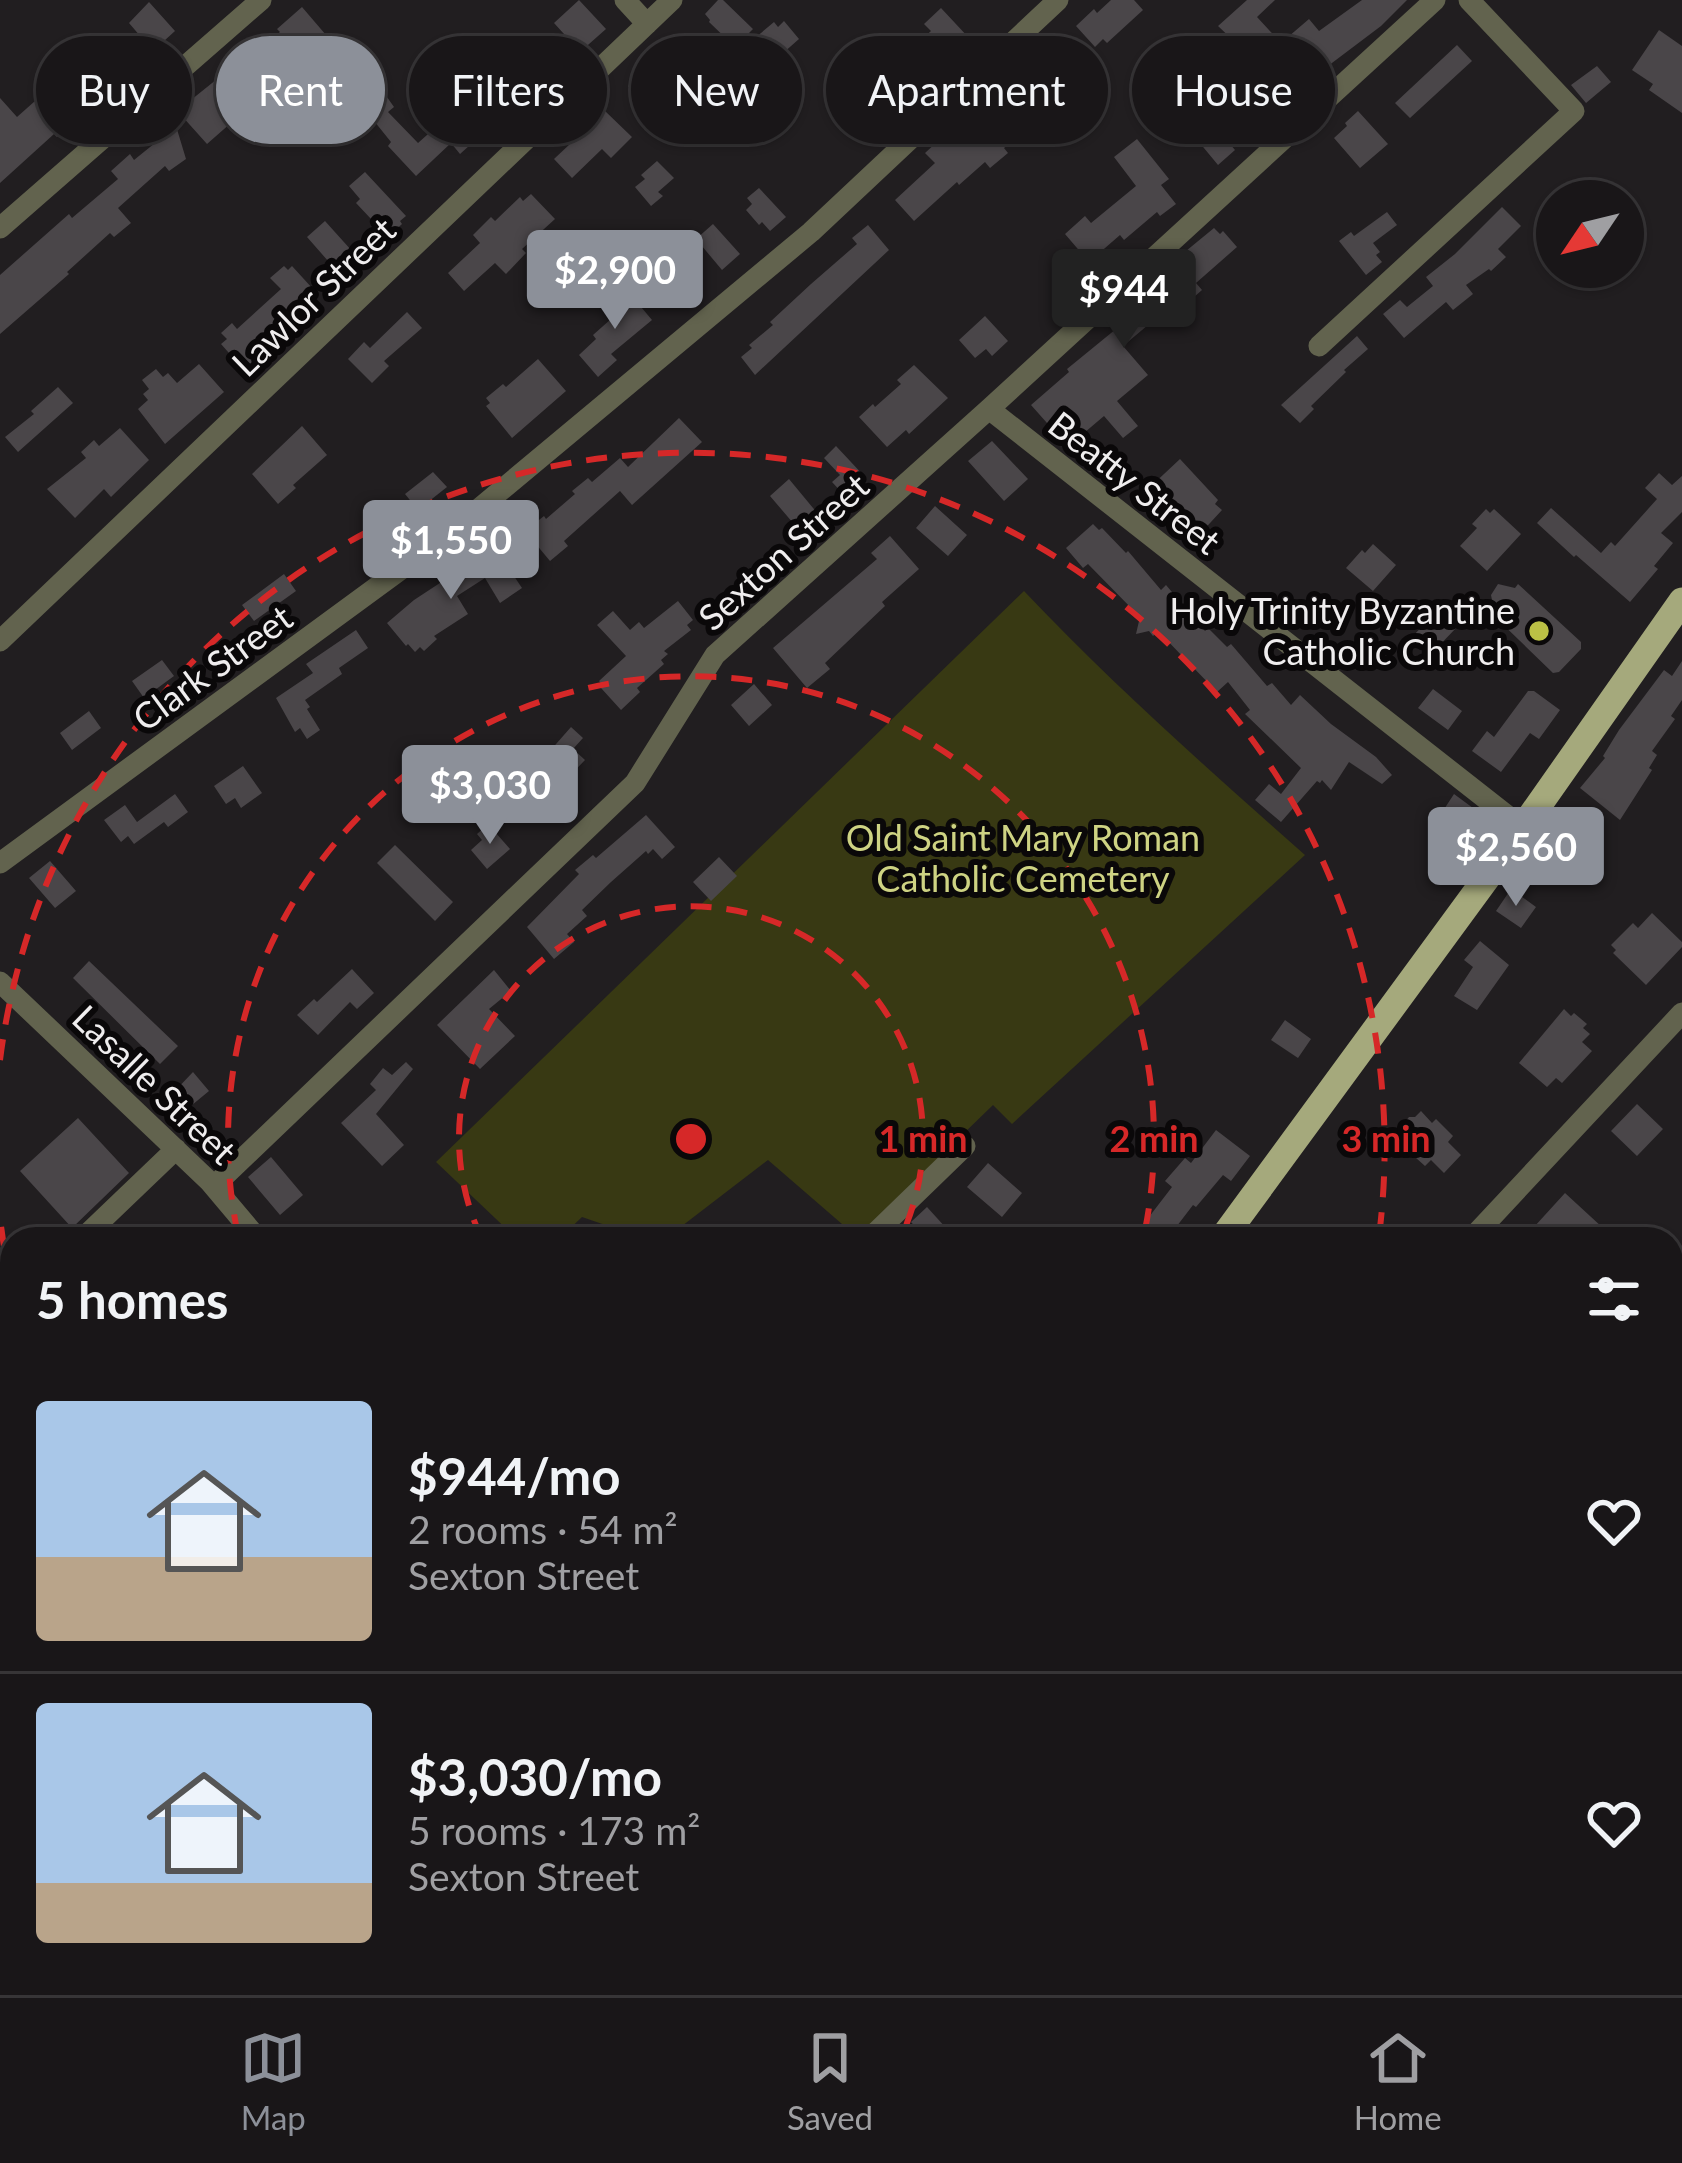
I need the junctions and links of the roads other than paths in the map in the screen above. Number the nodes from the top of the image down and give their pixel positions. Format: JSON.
{"nodes":[{"id":1,"x":625,"y":0,"type":"edge"},
{"id":2,"x":672,"y":0,"type":"edge"},
{"id":3,"x":1058,"y":0,"type":"edge"},
{"id":4,"x":1435,"y":0,"type":"edge"},
{"id":5,"x":1468,"y":0,"type":"edge"},
{"id":6,"x":258,"y":1,"type":"edge"},
{"id":7,"x":647,"y":24,"type":"junction"},
{"id":8,"x":0,"y":228,"type":"edge"},
{"id":9,"x":1319,"y":346,"type":"dead end"},
{"id":10,"x":989,"y":409,"type":"junction"},
{"id":11,"x":1682,"y":601,"type":"edge"},
{"id":12,"x":0,"y":640,"type":"edge"},
{"id":13,"x":1523,"y":828,"type":"junction"},
{"id":14,"x":0,"y":863,"type":"edge"},
{"id":15,"x":0,"y":982,"type":"edge"},
{"id":16,"x":1681,"y":1017,"type":"edge"},
{"id":17,"x":965,"y":1146,"type":"dead end"},
{"id":18,"x":176,"y":1149,"type":"junction"},
{"id":19,"x":214,"y":1186,"type":"junction"},
{"id":20,"x":95,"y":1227,"type":"edge"},
{"id":21,"x":248,"y":1227,"type":"edge"},
{"id":22,"x":881,"y":1227,"type":"edge"},
{"id":23,"x":1231,"y":1227,"type":"edge"},
{"id":24,"x":1482,"y":1227,"type":"edge"}],
"edges":[{"from":1,"to":7,"type":"street"},
{"from":2,"to":7,"type":"street","name":"Lawlor Street"},
{"from":3,"to":14,"type":"street","name":"Clark Street"},
{"from":4,"to":10,"type":"street","name":"Sexton Street"},
{"from":5,"to":9,"type":"street"},
{"from":6,"to":8,"type":"street"},
{"from":7,"to":12,"type":"street","name":"Lawlor Street"},
{"from":10,"to":13,"type":"street","name":"Beatty Street"},
{"from":10,"to":19,"type":"street","name":"Sexton Street"},
{"from":11,"to":13,"type":"main road"},
{"from":13,"to":23,"type":"main road"},
{"from":15,"to":18,"type":"street","name":"Lasalle Street"},
{"from":16,"to":24,"type":"street"},
{"from":17,"to":22,"type":"street"},
{"from":18,"to":19,"type":"street","name":"Lasalle Street"},
{"from":18,"to":20,"type":"street"},
{"from":19,"to":21,"type":"street","name":"Lasalle Street"}]}
